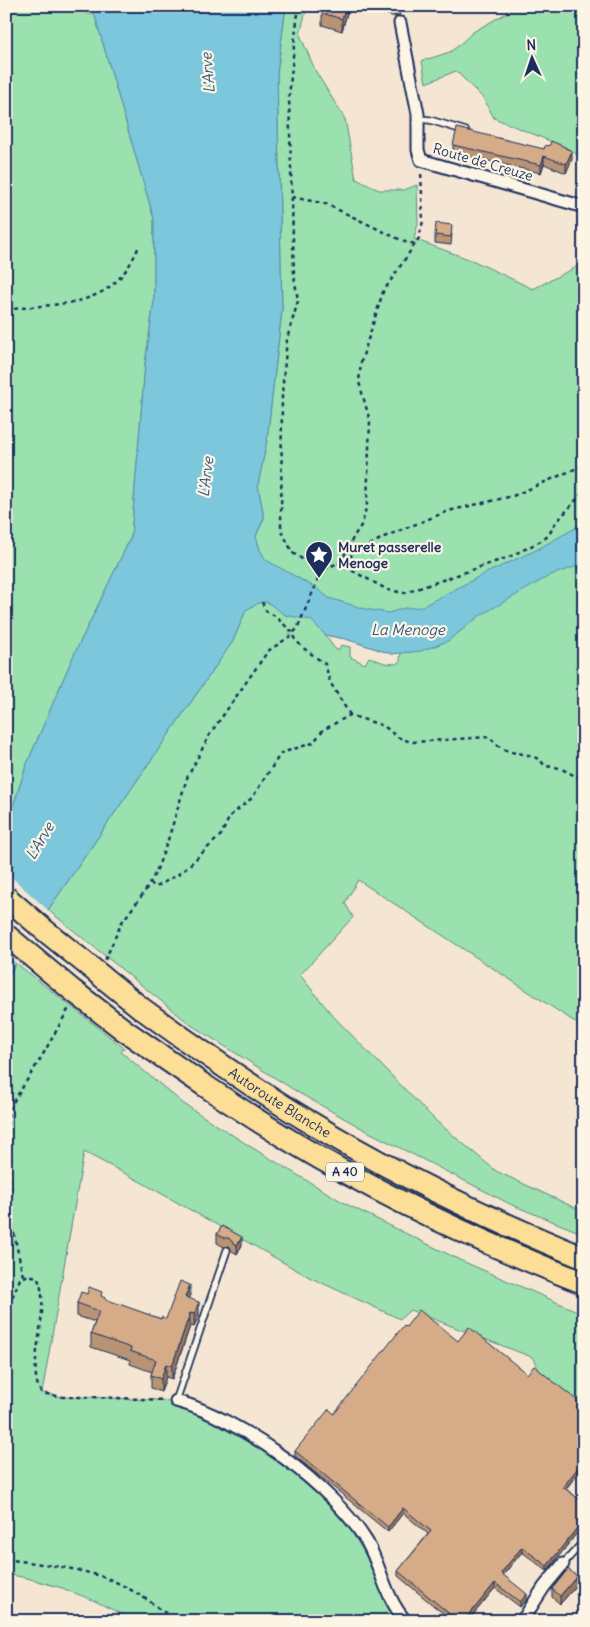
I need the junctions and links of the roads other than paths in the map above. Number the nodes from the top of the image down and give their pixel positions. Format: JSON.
{"nodes":[{"id":1,"x":400,"y":23,"type":"dead end"},
{"id":2,"x":418,"y":119,"type":"junction"},
{"id":3,"x":473,"y":133,"type":"edge"},
{"id":4,"x":584,"y":207,"type":"edge"},
{"id":5,"x":6,"y":896,"type":"edge"},
{"id":6,"x":6,"y":935,"type":"edge"},
{"id":7,"x":227,"y":1250,"type":"dead end"},
{"id":8,"x":584,"y":1258,"type":"edge"},
{"id":9,"x":584,"y":1283,"type":"edge"},
{"id":10,"x":176,"y":1401,"type":"joint"},
{"id":11,"x":584,"y":1541,"type":"edge"},
{"id":12,"x":563,"y":1564,"type":"joint"},
{"id":13,"x":526,"y":1620,"type":"edge"},
{"id":14,"x":406,"y":1621,"type":"edge"}],
"edges":[{"from":1,"to":2,"type":"street","name":"Route de Creuze"},
{"from":2,"to":3,"type":"lane"},
{"from":2,"to":4,"type":"street","name":"Route de Creuze"},
{"from":5,"to":8,"type":"highway","name":"Autoroute Blanche","number":"A 40","bridge":true},
{"from":6,"to":9,"type":"highway","name":"Autoroute Blanche","number":"A 40","bridge":true},
{"from":7,"to":10,"type":"lane"},
{"from":10,"to":14,"type":"street"},
{"from":11,"to":12,"type":"lane"},
{"from":12,"to":13,"type":"street"}]}
